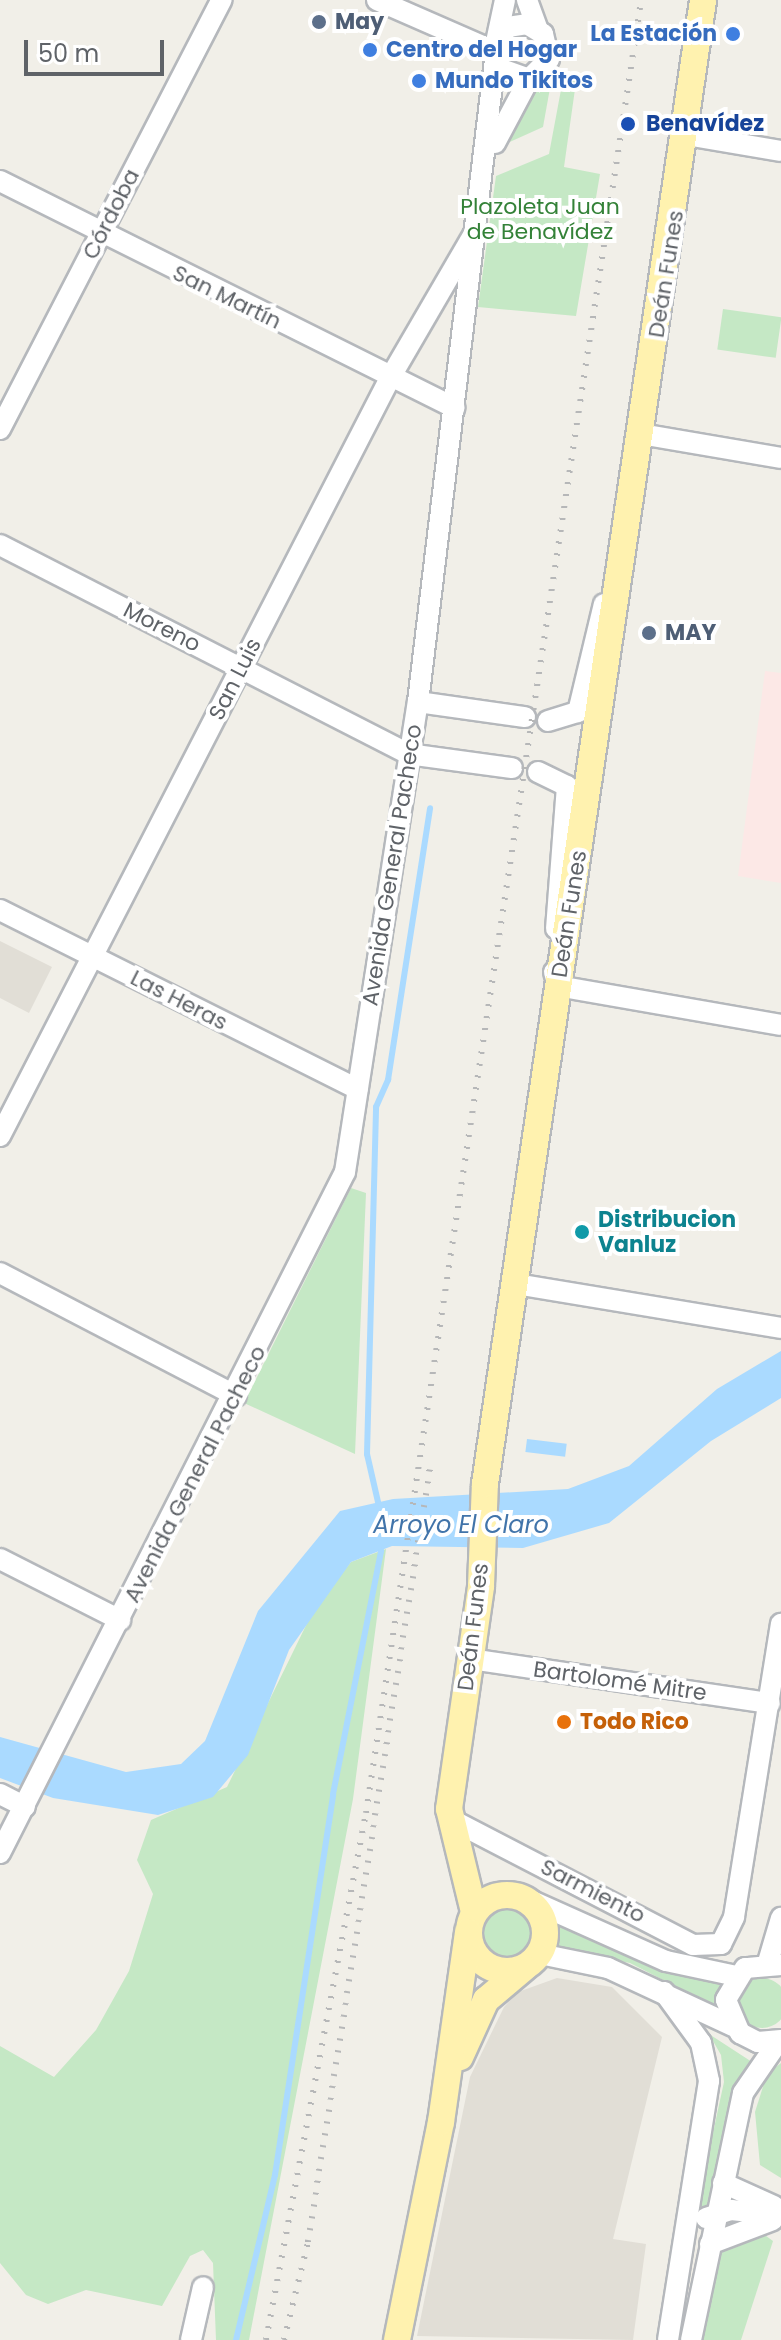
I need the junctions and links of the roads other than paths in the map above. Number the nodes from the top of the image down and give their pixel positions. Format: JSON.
{"nodes":[{"id":1,"x":221,"y":0,"type":"edge"},
{"id":2,"x":377,"y":0,"type":"edge"},
{"id":3,"x":505,"y":0,"type":"edge"},
{"id":4,"x":527,"y":0,"type":"edge"},
{"id":5,"x":703,"y":0,"type":"edge"},
{"id":6,"x":537,"y":28,"type":"junction"},
{"id":7,"x":495,"y":51,"type":"junction"},
{"id":8,"x":529,"y":79,"type":"junction"},
{"id":9,"x":687,"y":135,"type":"junction"},
{"id":10,"x":781,"y":151,"type":"edge"},
{"id":11,"x":487,"y":161,"type":"junction"},
{"id":12,"x":0,"y":181,"type":"edge"},
{"id":13,"x":478,"y":227,"type":"junction"},
{"id":14,"x":101,"y":234,"type":"junction"},
{"id":15,"x":390,"y":378,"type":"junction"},
{"id":16,"x":455,"y":408,"type":"junction"},
{"id":17,"x":0,"y":429,"type":"edge"},
{"id":18,"x":641,"y":434,"type":"junction"},
{"id":19,"x":781,"y":458,"type":"edge"},
{"id":20,"x":0,"y":545,"type":"edge"},
{"id":21,"x":619,"y":588,"type":"junction"},
{"id":22,"x":241,"y":667,"type":"junction"},
{"id":23,"x":418,"y":702,"type":"junction"},
{"id":24,"x":525,"y":717,"type":"dead end"},
{"id":25,"x":548,"y":721,"type":"dead end"},
{"id":26,"x":408,"y":754,"type":"junction"},
{"id":27,"x":512,"y":768,"type":"dead end"},
{"id":28,"x":538,"y":772,"type":"dead end"},
{"id":29,"x":0,"y":910,"type":"edge"},
{"id":30,"x":93,"y":957,"type":"junction"},
{"id":31,"x":558,"y":986,"type":"junction"},
{"id":32,"x":781,"y":1025,"type":"edge"},
{"id":33,"x":358,"y":1089,"type":"junction"},
{"id":34,"x":0,"y":1136,"type":"edge"},
{"id":35,"x":0,"y":1273,"type":"edge"},
{"id":36,"x":516,"y":1284,"type":"junction"},
{"id":37,"x":781,"y":1328,"type":"edge"},
{"id":38,"x":236,"y":1396,"type":"junction"},
{"id":39,"x":0,"y":1559,"type":"edge"},
{"id":40,"x":120,"y":1620,"type":"junction"},
{"id":41,"x":781,"y":1624,"type":"edge"},
{"id":42,"x":471,"y":1659,"type":"junction"},
{"id":43,"x":770,"y":1703,"type":"junction"},
{"id":44,"x":0,"y":1794,"type":"edge"},
{"id":45,"x":27,"y":1802,"type":"junction"},
{"id":46,"x":451,"y":1824,"type":"junction"},
{"id":47,"x":0,"y":1853,"type":"edge"},
{"id":48,"x":516,"y":1896,"type":"junction"},
{"id":49,"x":781,"y":1918,"type":"edge"},
{"id":50,"x":471,"y":1922,"type":"junction"},
{"id":51,"x":533,"y":1960,"type":"junction"},
{"id":52,"x":774,"y":1964,"type":"edge"},
{"id":53,"x":736,"y":1976,"type":"junction"},
{"id":54,"x":664,"y":1992,"type":"junction"},
{"id":55,"x":733,"y":2026,"type":"junction"},
{"id":56,"x":780,"y":2041,"type":"edge"},
{"id":57,"x":441,"y":2122,"type":"junction"},
{"id":58,"x":723,"y":2183,"type":"junction"},
{"id":59,"x":716,"y":2214,"type":"junction"},
{"id":60,"x":781,"y":2214,"type":"edge"},
{"id":61,"x":686,"y":2221,"type":"junction"},
{"id":62,"x":710,"y":2244,"type":"junction"},
{"id":63,"x":203,"y":2287,"type":"dead end"},
{"id":64,"x":191,"y":2340,"type":"edge"},
{"id":65,"x":397,"y":2340,"type":"edge"},
{"id":66,"x":668,"y":2340,"type":"edge"},
{"id":67,"x":691,"y":2340,"type":"edge"}],
"edges":[{"from":1,"to":14,"type":"street","name":"Córdoba"},
{"from":2,"to":7,"type":"street"},
{"from":3,"to":7,"type":"street","name":"Avenida General Pacheco"},
{"from":4,"to":6,"type":"street"},
{"from":5,"to":9,"type":"main road","name":"Deán Funes"},
{"from":6,"to":7,"type":"street"},
{"from":6,"to":8,"type":"street"},
{"from":7,"to":8,"type":"street"},
{"from":7,"to":11,"type":"street","name":"Avenida General Pacheco"},
{"from":8,"to":11,"type":"street"},
{"from":9,"to":10,"type":"street"},
{"from":9,"to":18,"type":"main road","name":"Deán Funes"},
{"from":11,"to":13,"type":"street","name":"Avenida General Pacheco"},
{"from":12,"to":14,"type":"street","name":"San Martín"},
{"from":13,"to":15,"type":"street","name":"San Luis"},
{"from":13,"to":16,"type":"street","name":"Avenida General Pacheco"},
{"from":14,"to":15,"type":"street","name":"San Martín"},
{"from":14,"to":17,"type":"street","name":"Córdoba"},
{"from":15,"to":16,"type":"street","name":"San Martín"},
{"from":15,"to":22,"type":"street","name":"San Luis"},
{"from":16,"to":23,"type":"street","name":"Avenida General Pacheco"},
{"from":18,"to":19,"type":"street"},
{"from":18,"to":21,"type":"main road","name":"Deán Funes"},
{"from":20,"to":22,"type":"street","name":"Moreno"},
{"from":21,"to":25,"type":"street"},
{"from":21,"to":31,"type":"main road","name":"Deán Funes"},
{"from":22,"to":26,"type":"street","name":"Moreno"},
{"from":22,"to":30,"type":"street","name":"San Luis"},
{"from":23,"to":24,"type":"street"},
{"from":23,"to":26,"type":"street","name":"Avenida General Pacheco"},
{"from":26,"to":27,"type":"street","name":"Moreno"},
{"from":26,"to":33,"type":"street","name":"Avenida General Pacheco"},
{"from":28,"to":31,"type":"street"},
{"from":29,"to":30,"type":"street","name":"Las Heras"},
{"from":30,"to":33,"type":"street","name":"Las Heras"},
{"from":30,"to":34,"type":"street","name":"San Luis"},
{"from":31,"to":32,"type":"street"},
{"from":31,"to":36,"type":"main road","name":"Deán Funes"},
{"from":33,"to":38,"type":"street","name":"Avenida General Pacheco"},
{"from":35,"to":38,"type":"street"},
{"from":36,"to":37,"type":"street"},
{"from":36,"to":42,"type":"main road","name":"Deán Funes"},
{"from":38,"to":40,"type":"street","name":"Avenida General Pacheco"},
{"from":39,"to":40,"type":"street"},
{"from":40,"to":45,"type":"street","name":"Avenida General Pacheco"},
{"from":41,"to":43,"type":"street"},
{"from":42,"to":43,"type":"street","name":"Bartolomé Mitre"},
{"from":42,"to":46,"type":"main road","name":"Deán Funes"},
{"from":43,"to":46,"type":"street","name":"Sarmiento"},
{"from":44,"to":45,"type":"street"},
{"from":45,"to":47,"type":"street","name":"Avenida General Pacheco"},
{"from":46,"to":48,"type":"main road"},
{"from":46,"to":50,"type":"main road","name":"Deán Funes"},
{"from":48,"to":50,"type":"main road"},
{"from":48,"to":51,"type":"main road"},
{"from":48,"to":53,"type":"street"},
{"from":49,"to":52,"type":"street"},
{"from":50,"to":51,"type":"main road"},
{"from":50,"to":57,"type":"main road"},
{"from":51,"to":54,"type":"street"},
{"from":51,"to":57,"type":"main road"},
{"from":52,"to":53,"type":"street"},
{"from":53,"to":55,"type":"street"},
{"from":54,"to":55,"type":"street"},
{"from":54,"to":61,"type":"street"},
{"from":55,"to":56,"type":"street"},
{"from":56,"to":58,"type":"street"},
{"from":57,"to":65,"type":"main road"},
{"from":58,"to":59,"type":"street"},
{"from":58,"to":60,"type":"street"},
{"from":59,"to":60,"type":"street"},
{"from":59,"to":61,"type":"street"},
{"from":59,"to":62,"type":"street"},
{"from":60,"to":62,"type":"street"},
{"from":61,"to":66,"type":"street"},
{"from":62,"to":67,"type":"street"},
{"from":63,"to":64,"type":"street"}]}
